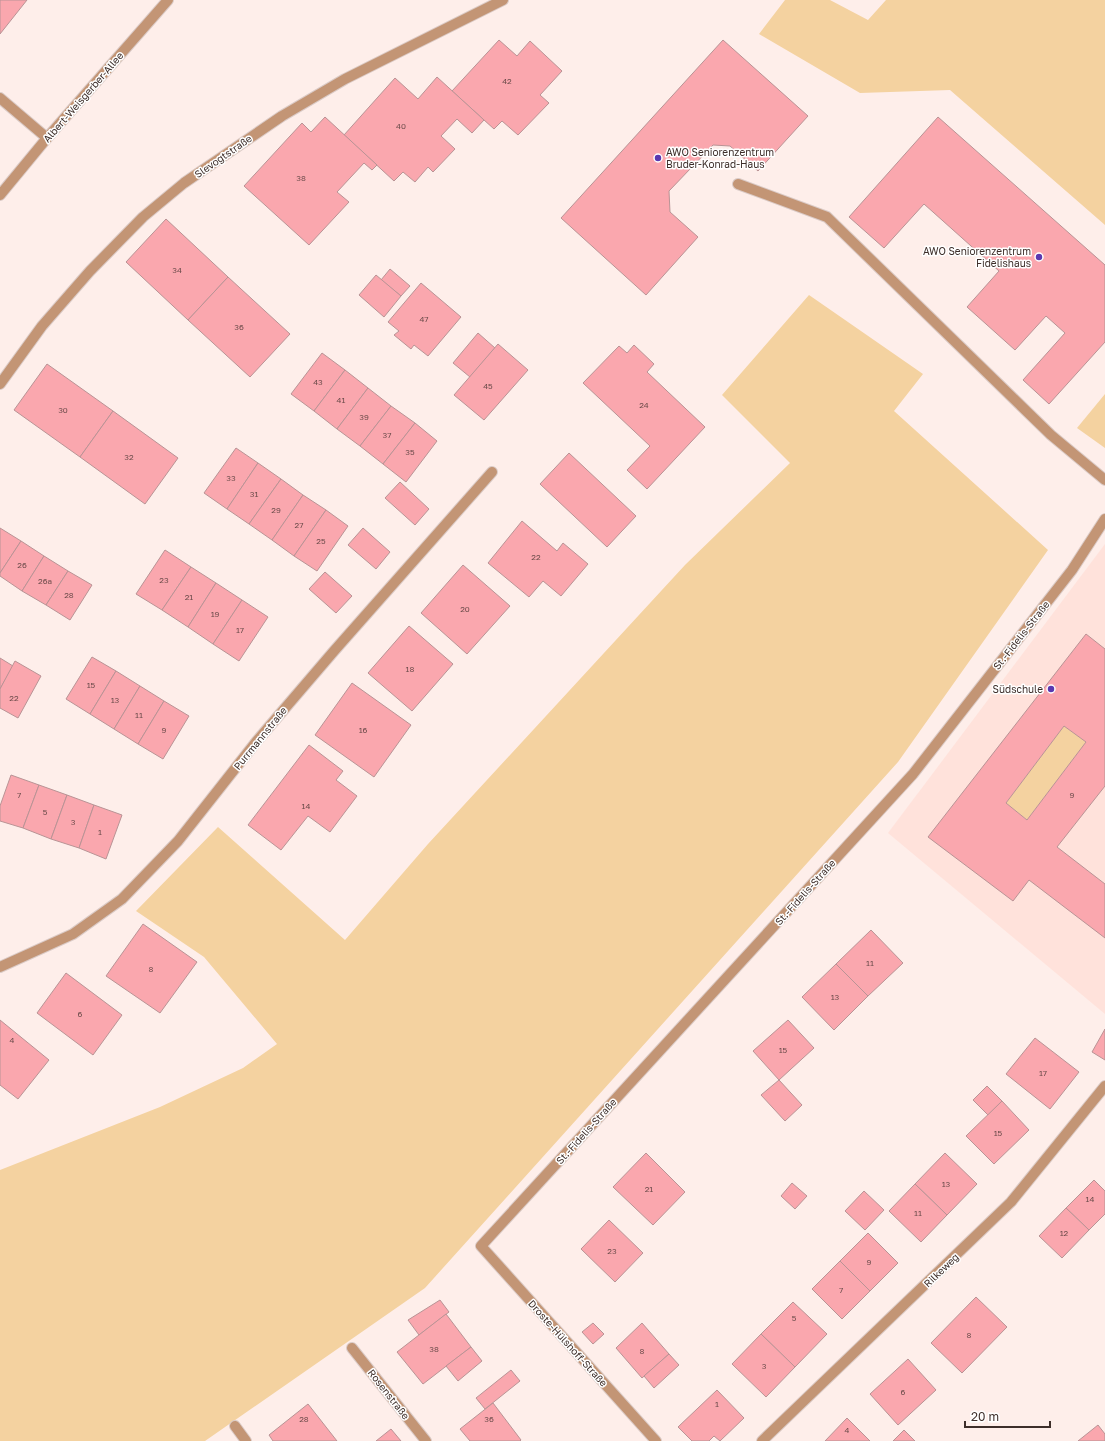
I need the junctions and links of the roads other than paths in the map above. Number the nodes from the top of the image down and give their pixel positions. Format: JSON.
{"nodes":[{"id":1,"x":168,"y":0,"type":"edge"},
{"id":2,"x":502,"y":0,"type":"edge"},
{"id":3,"x":0,"y":98,"type":"edge"},
{"id":4,"x":47,"y":138,"type":"junction"},
{"id":5,"x":738,"y":184,"type":"dead end"},
{"id":6,"x":0,"y":195,"type":"edge"},
{"id":7,"x":0,"y":384,"type":"edge"},
{"id":8,"x":492,"y":472,"type":"dead end"},
{"id":9,"x":1105,"y":480,"type":"edge"},
{"id":10,"x":1105,"y":519,"type":"edge"},
{"id":11,"x":0,"y":967,"type":"edge"},
{"id":12,"x":1105,"y":1086,"type":"edge"},
{"id":13,"x":481,"y":1246,"type":"joint"},
{"id":14,"x":352,"y":1348,"type":"dead end"},
{"id":15,"x":234,"y":1426,"type":"dead end"},
{"id":16,"x":246,"y":1441,"type":"edge"},
{"id":17,"x":426,"y":1441,"type":"edge"},
{"id":18,"x":656,"y":1441,"type":"edge"},
{"id":19,"x":762,"y":1441,"type":"edge"}],
"edges":[{"from":1,"to":4,"type":"street","name":"Albert-Weisgerber-Allee"},
{"from":2,"to":7,"type":"street","name":"Slevogtstraße"},
{"from":3,"to":4,"type":"street"},
{"from":4,"to":6,"type":"street","name":"Albert-Weisgerber-Allee"},
{"from":5,"to":9,"type":"street"},
{"from":8,"to":11,"type":"street","name":"Purrmannstraße"},
{"from":10,"to":13,"type":"street","name":"St.-Fidelis-Straße"},
{"from":12,"to":19,"type":"street","name":"Rilkeweg"},
{"from":13,"to":18,"type":"street","name":"Droste-Hülshoff-Straße"},
{"from":14,"to":17,"type":"street","name":"Rosenstraße"},
{"from":15,"to":16,"type":"street"}]}
